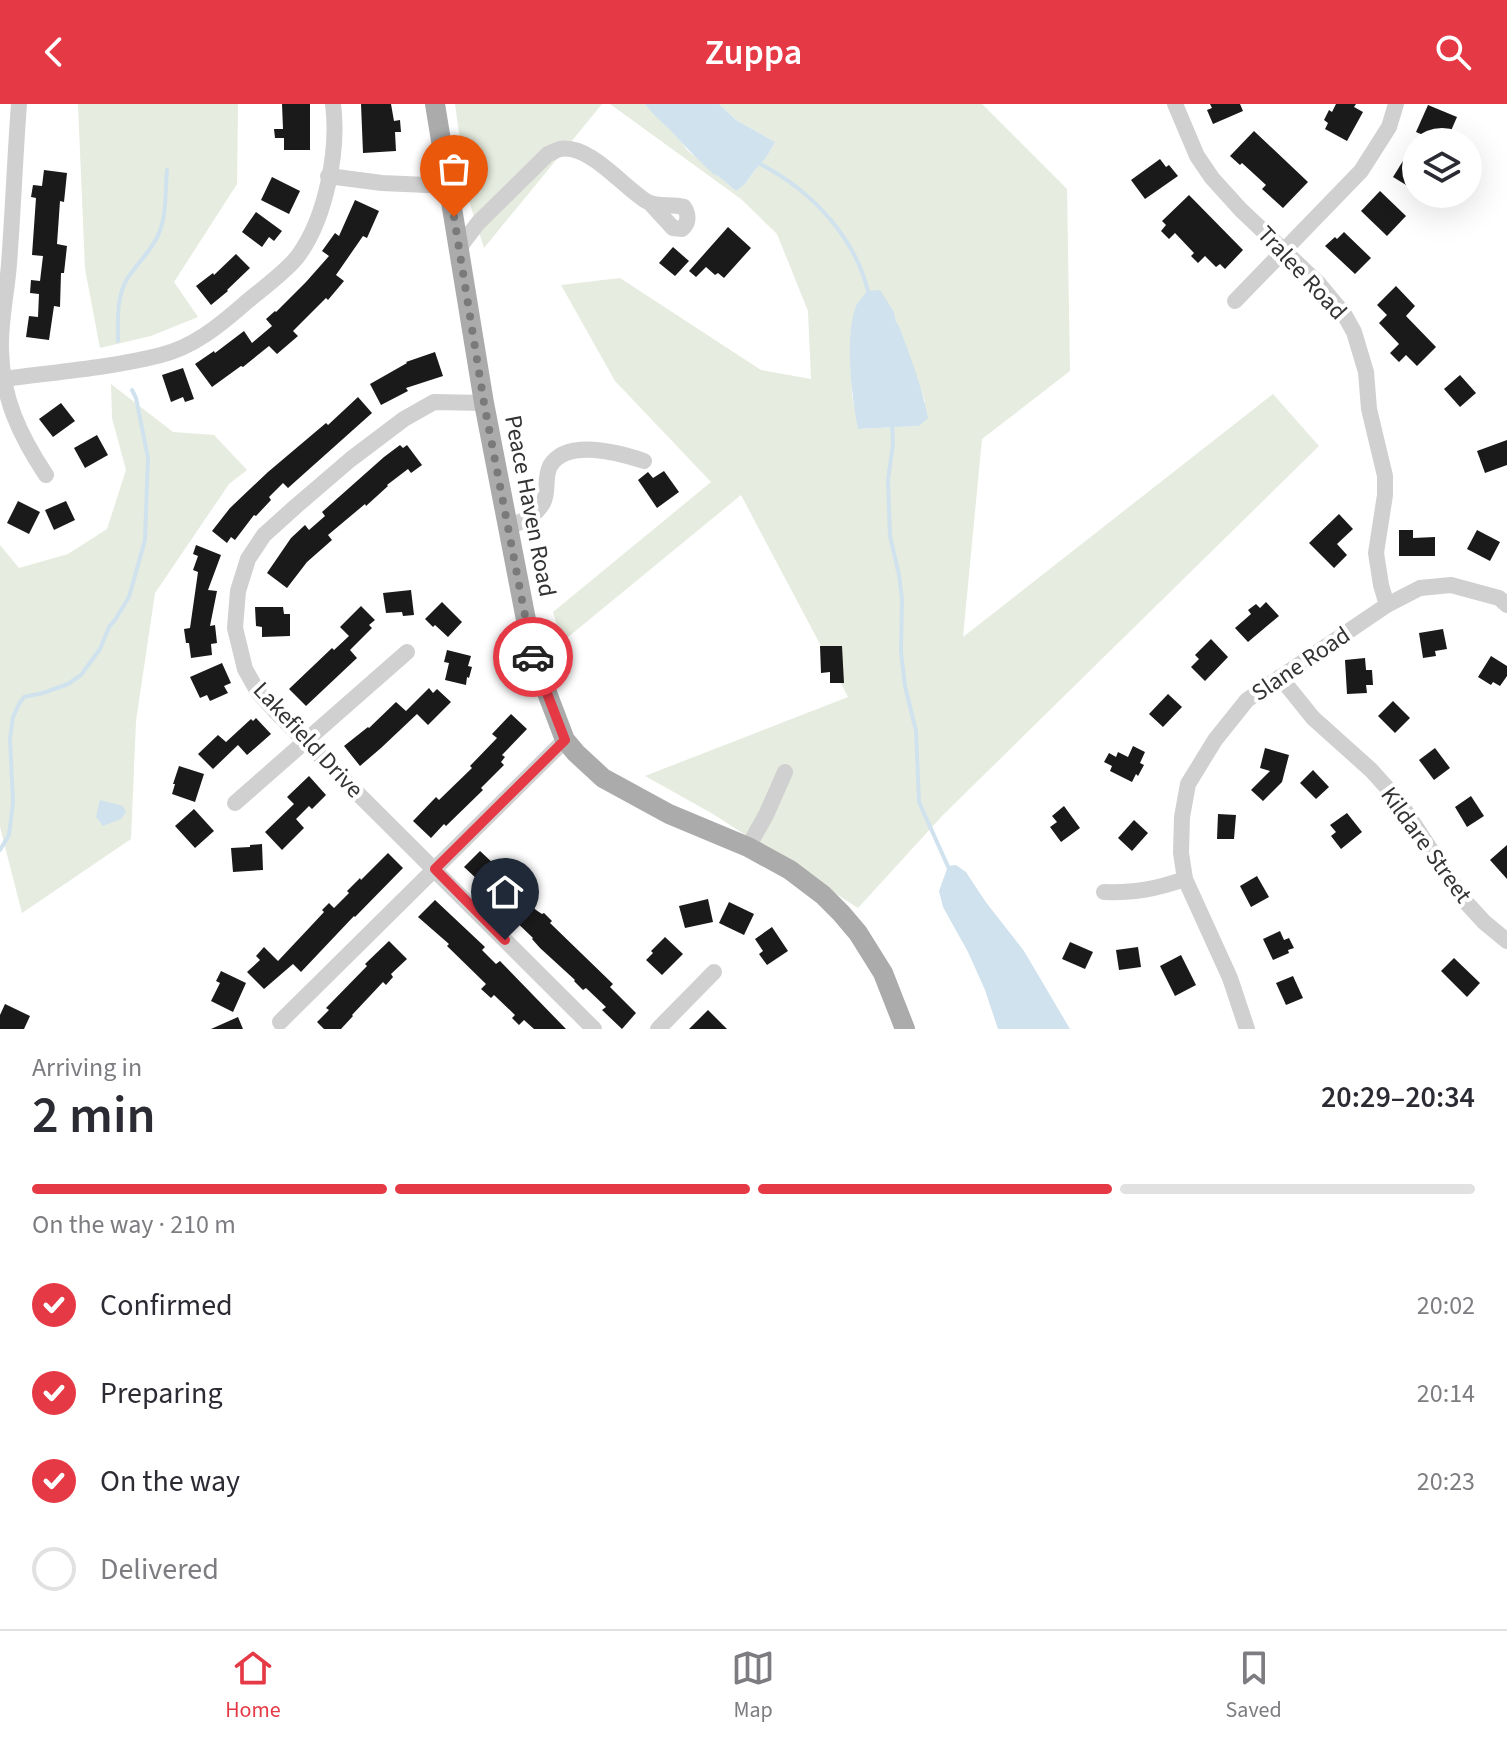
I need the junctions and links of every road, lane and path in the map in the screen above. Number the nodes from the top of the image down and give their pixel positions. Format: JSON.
{"nodes":[{"id":1,"x":19,"y":104,"type":"edge"},
{"id":2,"x":333,"y":104,"type":"edge"},
{"id":3,"x":435,"y":104,"type":"edge"},
{"id":4,"x":1175,"y":104,"type":"edge"},
{"id":5,"x":1396,"y":104,"type":"edge"},
{"id":6,"x":328,"y":176,"type":"junction"},
{"id":7,"x":449,"y":186,"type":"junction"},
{"id":8,"x":650,"y":203,"type":"dead end"},
{"id":9,"x":459,"y":248,"type":"junction"},
{"id":10,"x":1284,"y":250,"type":"junction"},
{"id":11,"x":1235,"y":301,"type":"dead end"},
{"id":12,"x":4,"y":379,"type":"junction"},
{"id":13,"x":484,"y":403,"type":"junction"},
{"id":14,"x":644,"y":461,"type":"dead end"},
{"id":15,"x":46,"y":475,"type":"dead end"},
{"id":16,"x":508,"y":528,"type":"junction"},
{"id":17,"x":1387,"y":605,"type":"junction"},
{"id":18,"x":1507,"y":605,"type":"edge"},
{"id":19,"x":407,"y":652,"type":"dead end"},
{"id":20,"x":1280,"y":677,"type":"junction"},
{"id":21,"x":565,"y":740,"type":"junction"},
{"id":22,"x":306,"y":742,"type":"junction"},
{"id":23,"x":785,"y":772,"type":"dead end"},
{"id":24,"x":235,"y":803,"type":"dead end"},
{"id":25,"x":748,"y":847,"type":"junction"},
{"id":26,"x":435,"y":869,"type":"junction"},
{"id":27,"x":1185,"y":879,"type":"junction"},
{"id":28,"x":1104,"y":892,"type":"dead end"},
{"id":29,"x":1507,"y":941,"type":"edge"},
{"id":30,"x":714,"y":972,"type":"dead end"},
{"id":31,"x":280,"y":1022,"type":"dead end"},
{"id":32,"x":594,"y":1029,"type":"edge"},
{"id":33,"x":658,"y":1029,"type":"edge"},
{"id":34,"x":905,"y":1029,"type":"edge"},
{"id":35,"x":1247,"y":1029,"type":"edge"}],
"edges":[{"from":1,"to":12,"type":"street"},
{"from":2,"to":6,"type":"street"},
{"from":3,"to":7,"type":"main road","name":"Peace Haven Road"},
{"from":4,"to":10,"type":"street","name":"Tralee Road"},
{"from":5,"to":10,"type":"street"},
{"from":6,"to":7,"type":"street"},
{"from":6,"to":12,"type":"street"},
{"from":7,"to":9,"type":"main road","name":"Peace Haven Road"},
{"from":8,"to":9,"type":"street"},
{"from":9,"to":13,"type":"main road","name":"Peace Haven Road"},
{"from":10,"to":11,"type":"street"},
{"from":10,"to":17,"type":"street","name":"Tralee Road"},
{"from":12,"to":15,"type":"street"},
{"from":13,"to":16,"type":"main road","name":"Peace Haven Road"},
{"from":13,"to":22,"type":"street","name":"Lakefield Drive"},
{"from":14,"to":16,"type":"street"},
{"from":16,"to":21,"type":"main road","name":"Peace Haven Road"},
{"from":17,"to":18,"type":"street","name":"Slane Road"},
{"from":17,"to":20,"type":"street","name":"Slane Road"},
{"from":19,"to":22,"type":"street"},
{"from":20,"to":27,"type":"street","name":"Slane Road"},
{"from":20,"to":29,"type":"street","name":"Kildare Street"},
{"from":21,"to":25,"type":"main road","name":"Peace Haven Road"},
{"from":21,"to":26,"type":"street"},
{"from":22,"to":24,"type":"street"},
{"from":22,"to":26,"type":"street","name":"Lakefield Drive"},
{"from":23,"to":25,"type":"street"},
{"from":25,"to":34,"type":"main road","name":"Peace Haven Road"},
{"from":26,"to":31,"type":"street"},
{"from":26,"to":32,"type":"street","name":"Lakefield Drive"},
{"from":27,"to":28,"type":"street"},
{"from":27,"to":35,"type":"street","name":"Slane Road"},
{"from":30,"to":33,"type":"street"}]}
